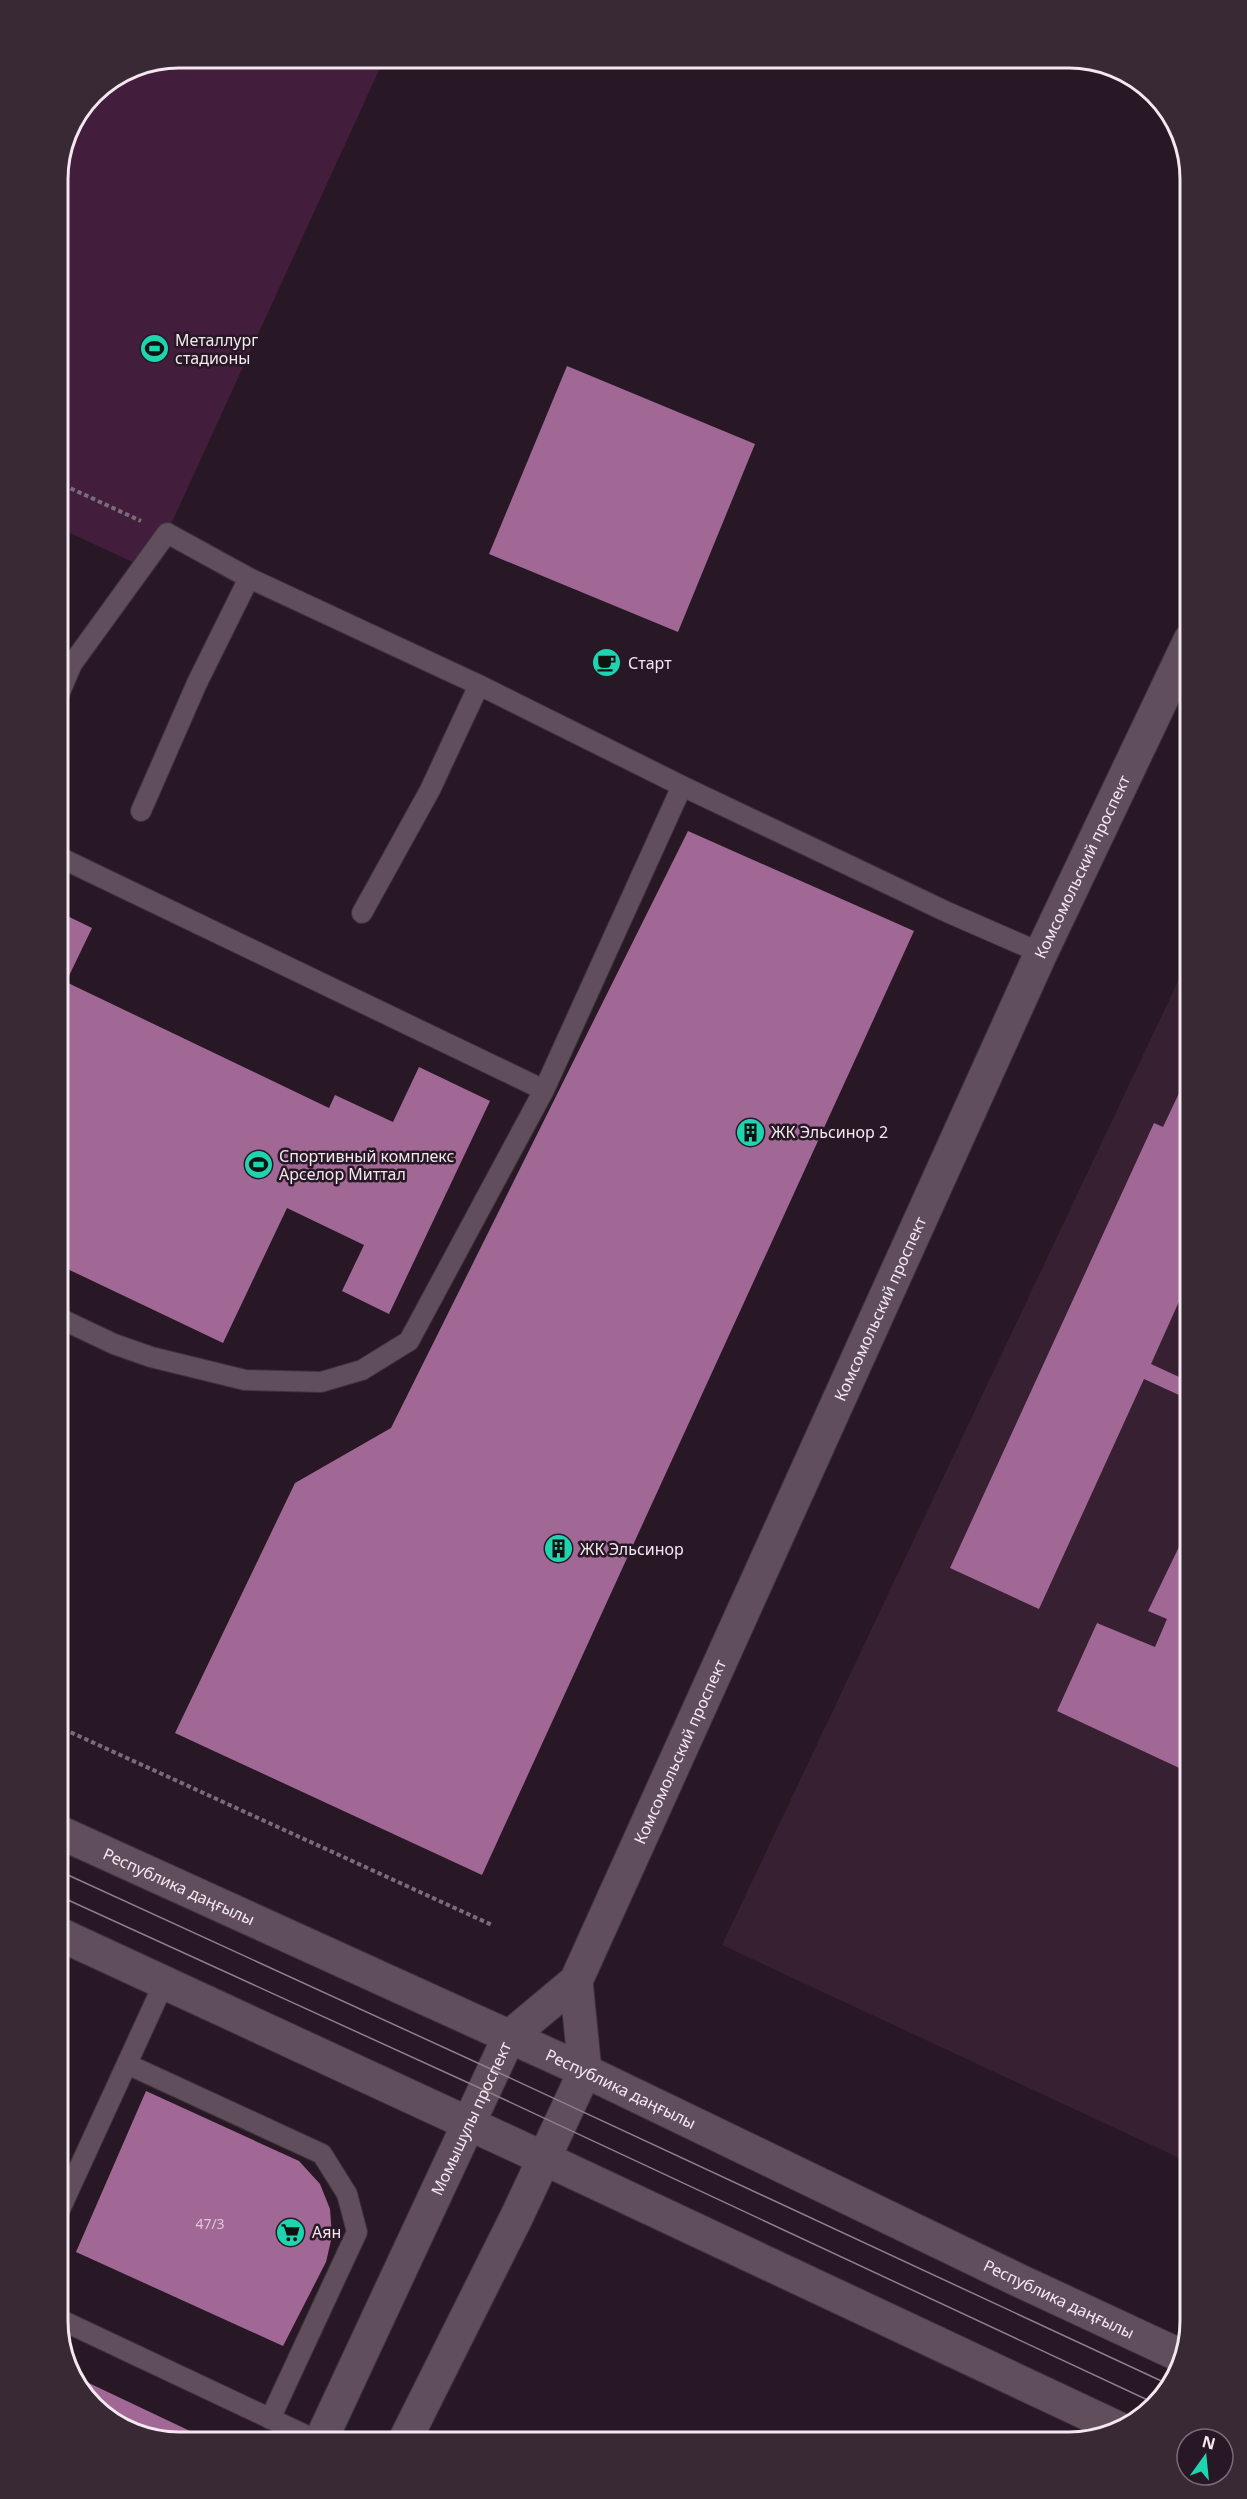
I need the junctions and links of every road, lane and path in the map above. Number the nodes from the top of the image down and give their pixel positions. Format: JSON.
{"nodes":[{"id":1,"x":68,"y":487,"type":"edge"},
{"id":2,"x":167,"y":533,"type":"junction"},
{"id":3,"x":249,"y":578,"type":"junction"},
{"id":4,"x":1180,"y":661,"type":"edge"},
{"id":5,"x":68,"y":673,"type":"edge"},
{"id":6,"x":479,"y":685,"type":"junction"},
{"id":7,"x":682,"y":786,"type":"junction"},
{"id":8,"x":141,"y":811,"type":"dead end"},
{"id":9,"x":68,"y":861,"type":"edge"},
{"id":10,"x":362,"y":913,"type":"dead end"},
{"id":11,"x":1041,"y":953,"type":"junction"},
{"id":12,"x":544,"y":1089,"type":"junction"},
{"id":13,"x":68,"y":1322,"type":"edge"},
{"id":14,"x":68,"y":1731,"type":"edge"},
{"id":15,"x":68,"y":1836,"type":"edge"},
{"id":16,"x":492,"y":1925,"type":"dead end"},
{"id":17,"x":68,"y":1938,"type":"edge"},
{"id":18,"x":576,"y":1981,"type":"junction"},
{"id":19,"x":164,"y":1983,"type":"junction"},
{"id":20,"x":509,"y":2037,"type":"junction"},
{"id":21,"x":127,"y":2064,"type":"junction"},
{"id":22,"x":585,"y":2071,"type":"junction"},
{"id":23,"x":468,"y":2124,"type":"junction"},
{"id":24,"x":543,"y":2158,"type":"junction"},
{"id":25,"x":68,"y":2192,"type":"edge"},
{"id":26,"x":68,"y":2323,"type":"edge"},
{"id":27,"x":1175,"y":2353,"type":"edge"},
{"id":28,"x":270,"y":2419,"type":"junction"},
{"id":29,"x":1109,"y":2424,"type":"edge"},
{"id":30,"x":296,"y":2431,"type":"edge"},
{"id":31,"x":325,"y":2431,"type":"edge"},
{"id":32,"x":409,"y":2431,"type":"edge"}],
"edges":[{"from":1,"to":2,"type":"path"},
{"from":2,"to":3,"type":"lane"},
{"from":2,"to":5,"type":"lane"},
{"from":3,"to":6,"type":"lane"},
{"from":3,"to":8,"type":"lane"},
{"from":4,"to":11,"type":"street","name":"Комсомольский проспект"},
{"from":6,"to":7,"type":"lane"},
{"from":6,"to":10,"type":"lane"},
{"from":7,"to":11,"type":"lane"},
{"from":7,"to":12,"type":"lane"},
{"from":9,"to":12,"type":"lane"},
{"from":11,"to":18,"type":"street","name":"Комсомольский проспект"},
{"from":12,"to":13,"type":"lane"},
{"from":14,"to":16,"type":"path"},
{"from":15,"to":20,"type":"street","name":"Республика даңғылы"},
{"from":17,"to":19,"type":"street"},
{"from":18,"to":20,"type":"street","name":"Момышулы проспект"},
{"from":18,"to":22,"type":"street"},
{"from":19,"to":21,"type":"lane"},
{"from":19,"to":23,"type":"street"},
{"from":20,"to":22,"type":"street","name":"Республика даңғылы"},
{"from":20,"to":23,"type":"street","name":"Момышулы проспект"},
{"from":21,"to":25,"type":"lane"},
{"from":21,"to":28,"type":"lane"},
{"from":22,"to":24,"type":"street"},
{"from":22,"to":27,"type":"street","name":"Республика даңғылы"},
{"from":23,"to":24,"type":"street"},
{"from":23,"to":31,"type":"street","name":"Момышулы проспект"},
{"from":24,"to":29,"type":"street"},
{"from":24,"to":32,"type":"street"},
{"from":26,"to":28,"type":"lane"},
{"from":28,"to":30,"type":"lane"}]}
